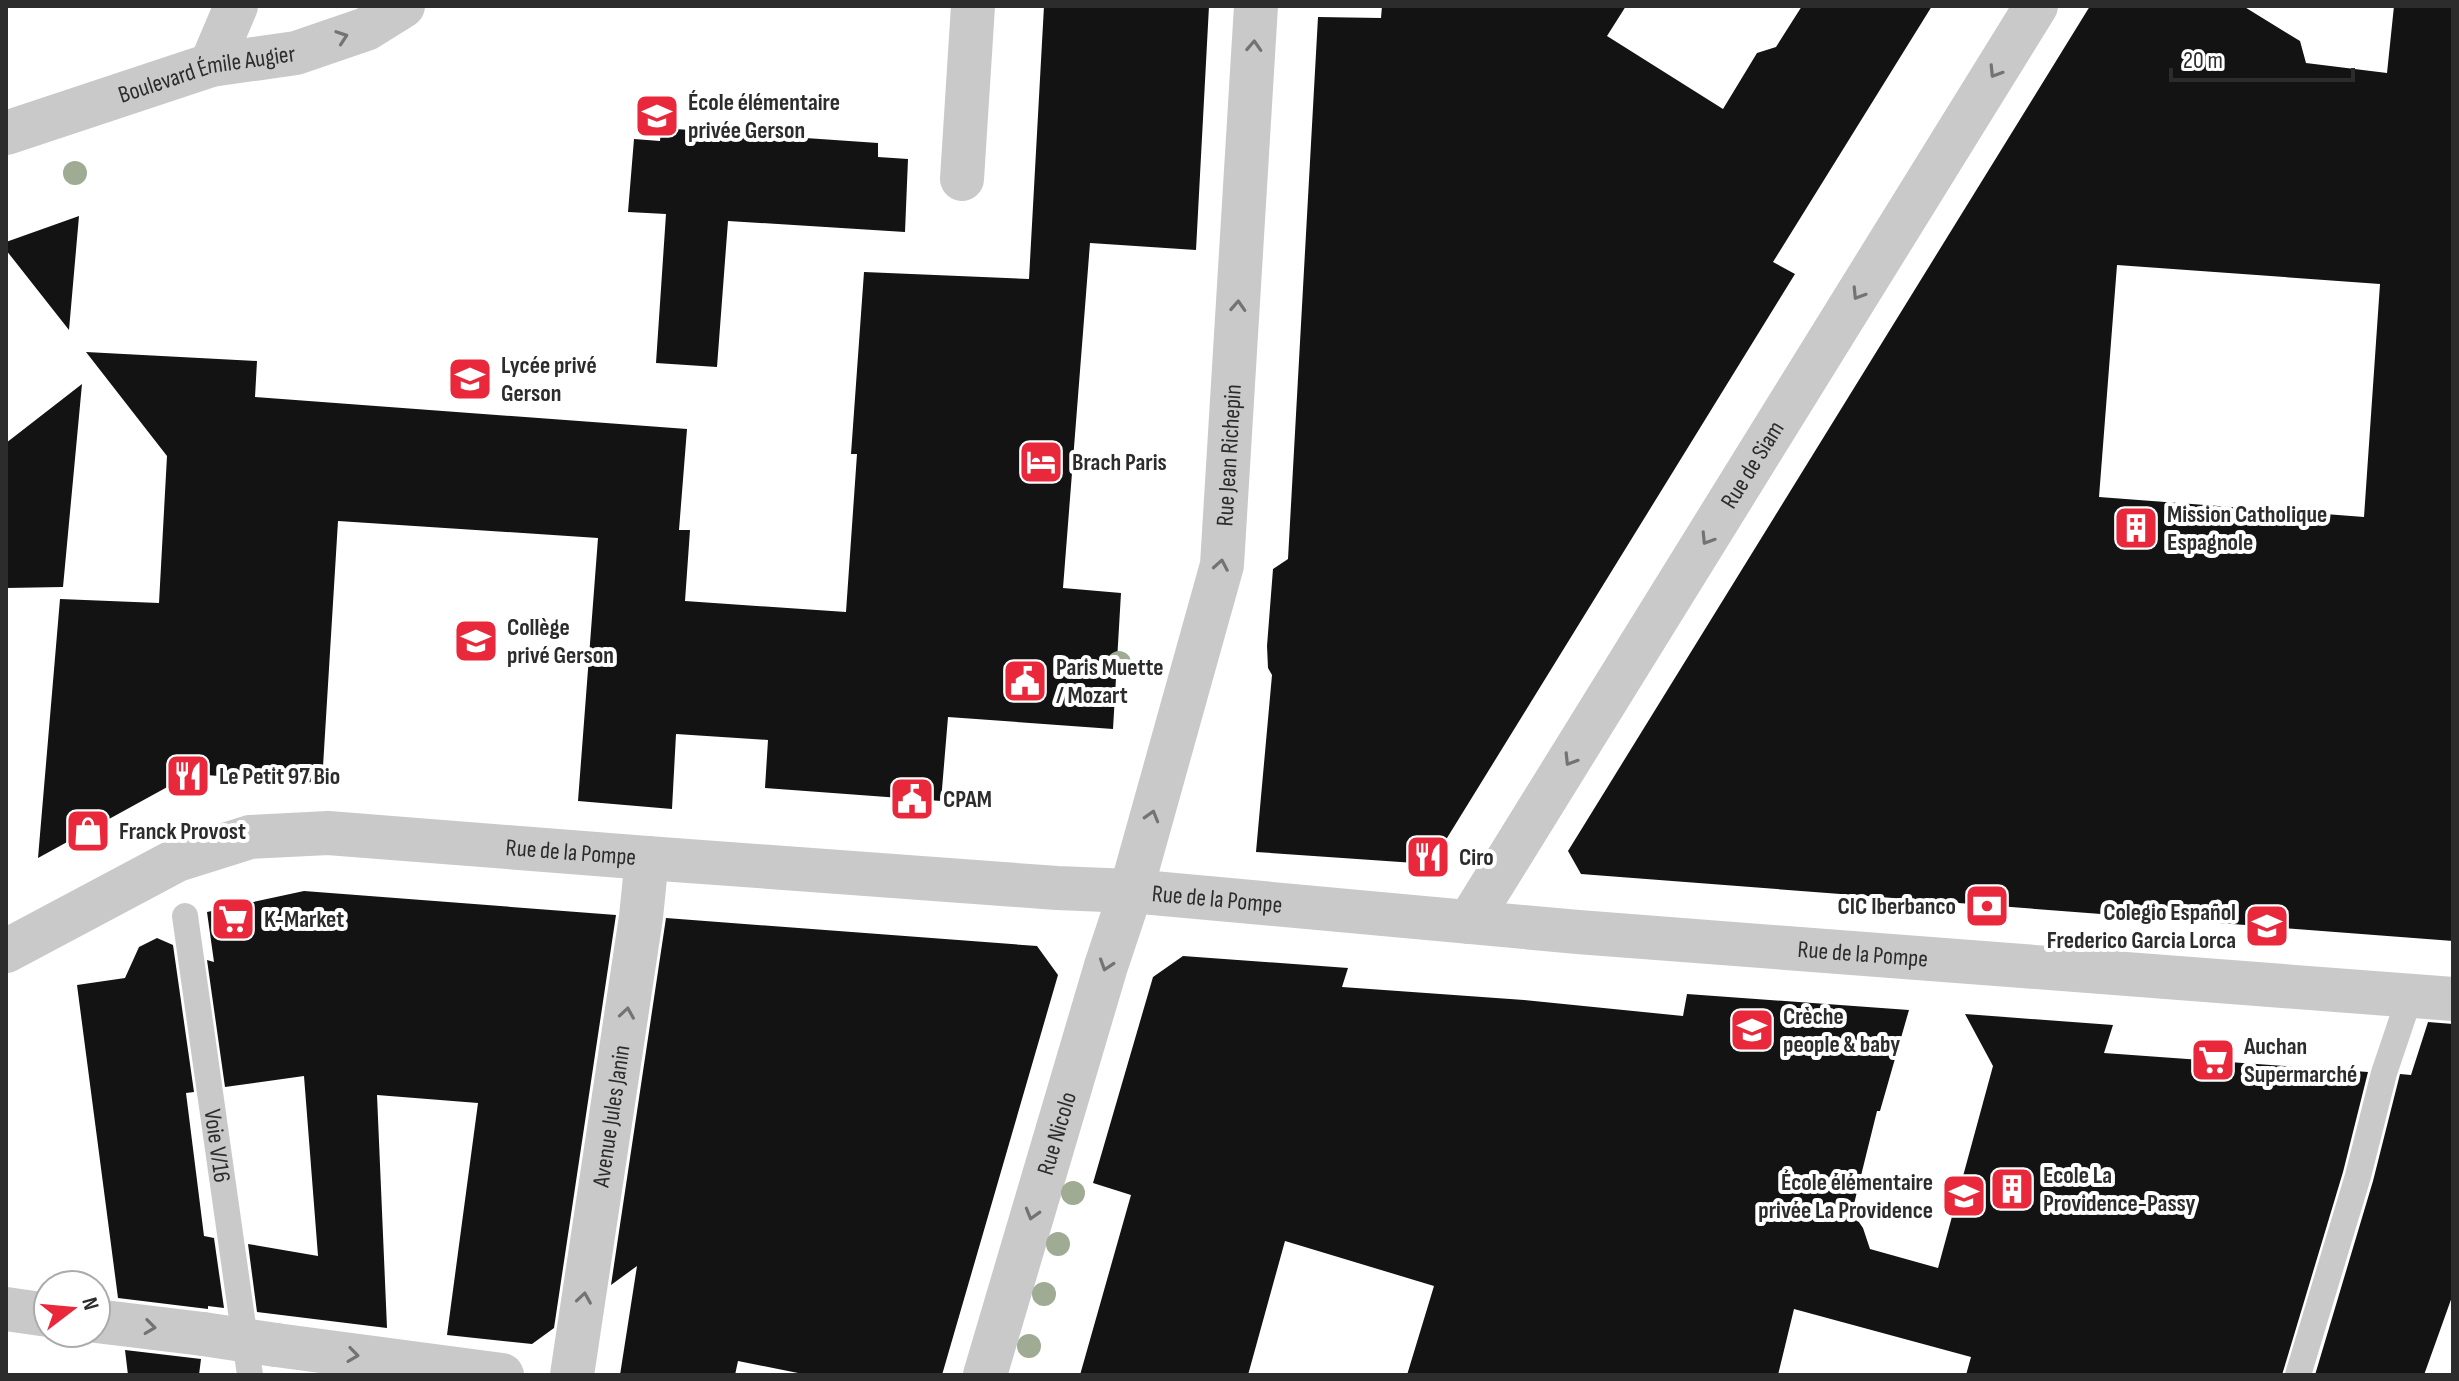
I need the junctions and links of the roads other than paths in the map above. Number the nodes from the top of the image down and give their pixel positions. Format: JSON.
{"nodes":[{"id":1,"x":236,"y":6,"type":"edge"},
{"id":2,"x":403,"y":6,"type":"edge"},
{"id":3,"x":973,"y":6,"type":"edge"},
{"id":4,"x":1256,"y":6,"type":"edge"},
{"id":5,"x":2036,"y":6,"type":"edge"},
{"id":6,"x":211,"y":65,"type":"junction"},
{"id":7,"x":6,"y":133,"type":"edge"},
{"id":8,"x":962,"y":179,"type":"dead end"},
{"id":9,"x":647,"y":858,"type":"junction"},
{"id":10,"x":1131,"y":891,"type":"junction"},
{"id":11,"x":185,"y":916,"type":"dead end"},
{"id":12,"x":1469,"y":922,"type":"junction"},
{"id":13,"x":6,"y":951,"type":"edge"},
{"id":14,"x":2410,"y":996,"type":"junction"},
{"id":15,"x":2453,"y":999,"type":"edge"},
{"id":16,"x":6,"y":1309,"type":"edge"},
{"id":17,"x":32,"y":1313,"type":"edge"},
{"id":18,"x":112,"y":1323,"type":"edge"},
{"id":19,"x":263,"y":1360,"type":"edge"},
{"id":20,"x":502,"y":1375,"type":"edge"},
{"id":21,"x":572,"y":1375,"type":"edge"},
{"id":22,"x":985,"y":1375,"type":"edge"},
{"id":23,"x":2298,"y":1375,"type":"edge"}],
"edges":[{"from":1,"to":6,"type":"street"},
{"from":6,"to":2,"type":"street","name":"Boulevard Émile Augier","one_way":true},
{"from":3,"to":8,"type":"street"},
{"from":10,"to":4,"type":"street","name":"Rue Jean Richepin","one_way":true},
{"from":5,"to":12,"type":"street","name":"Rue de Siam","one_way":true},
{"from":6,"to":7,"type":"street","name":"Boulevard Émile Augier"},
{"from":9,"to":10,"type":"street","name":"Rue de la Pompe"},
{"from":9,"to":13,"type":"street","name":"Rue de la Pompe"},
{"from":21,"to":9,"type":"street","name":"Avenue Jules Janin","one_way":true},
{"from":10,"to":12,"type":"street","name":"Rue de la Pompe"},
{"from":10,"to":22,"type":"street","name":"Rue Nicolo","one_way":true},
{"from":11,"to":19,"type":"lane","name":"Voie V/16"},
{"from":12,"to":14,"type":"street","name":"Rue de la Pompe"},
{"from":14,"to":15,"type":"street","name":"Rue de la Pompe"},
{"from":14,"to":23,"type":"lane"},
{"from":16,"to":17,"type":"street"},
{"from":18,"to":19,"type":"street","one_way":true,"bridge":true},
{"from":19,"to":20,"type":"street","one_way":true}]}
